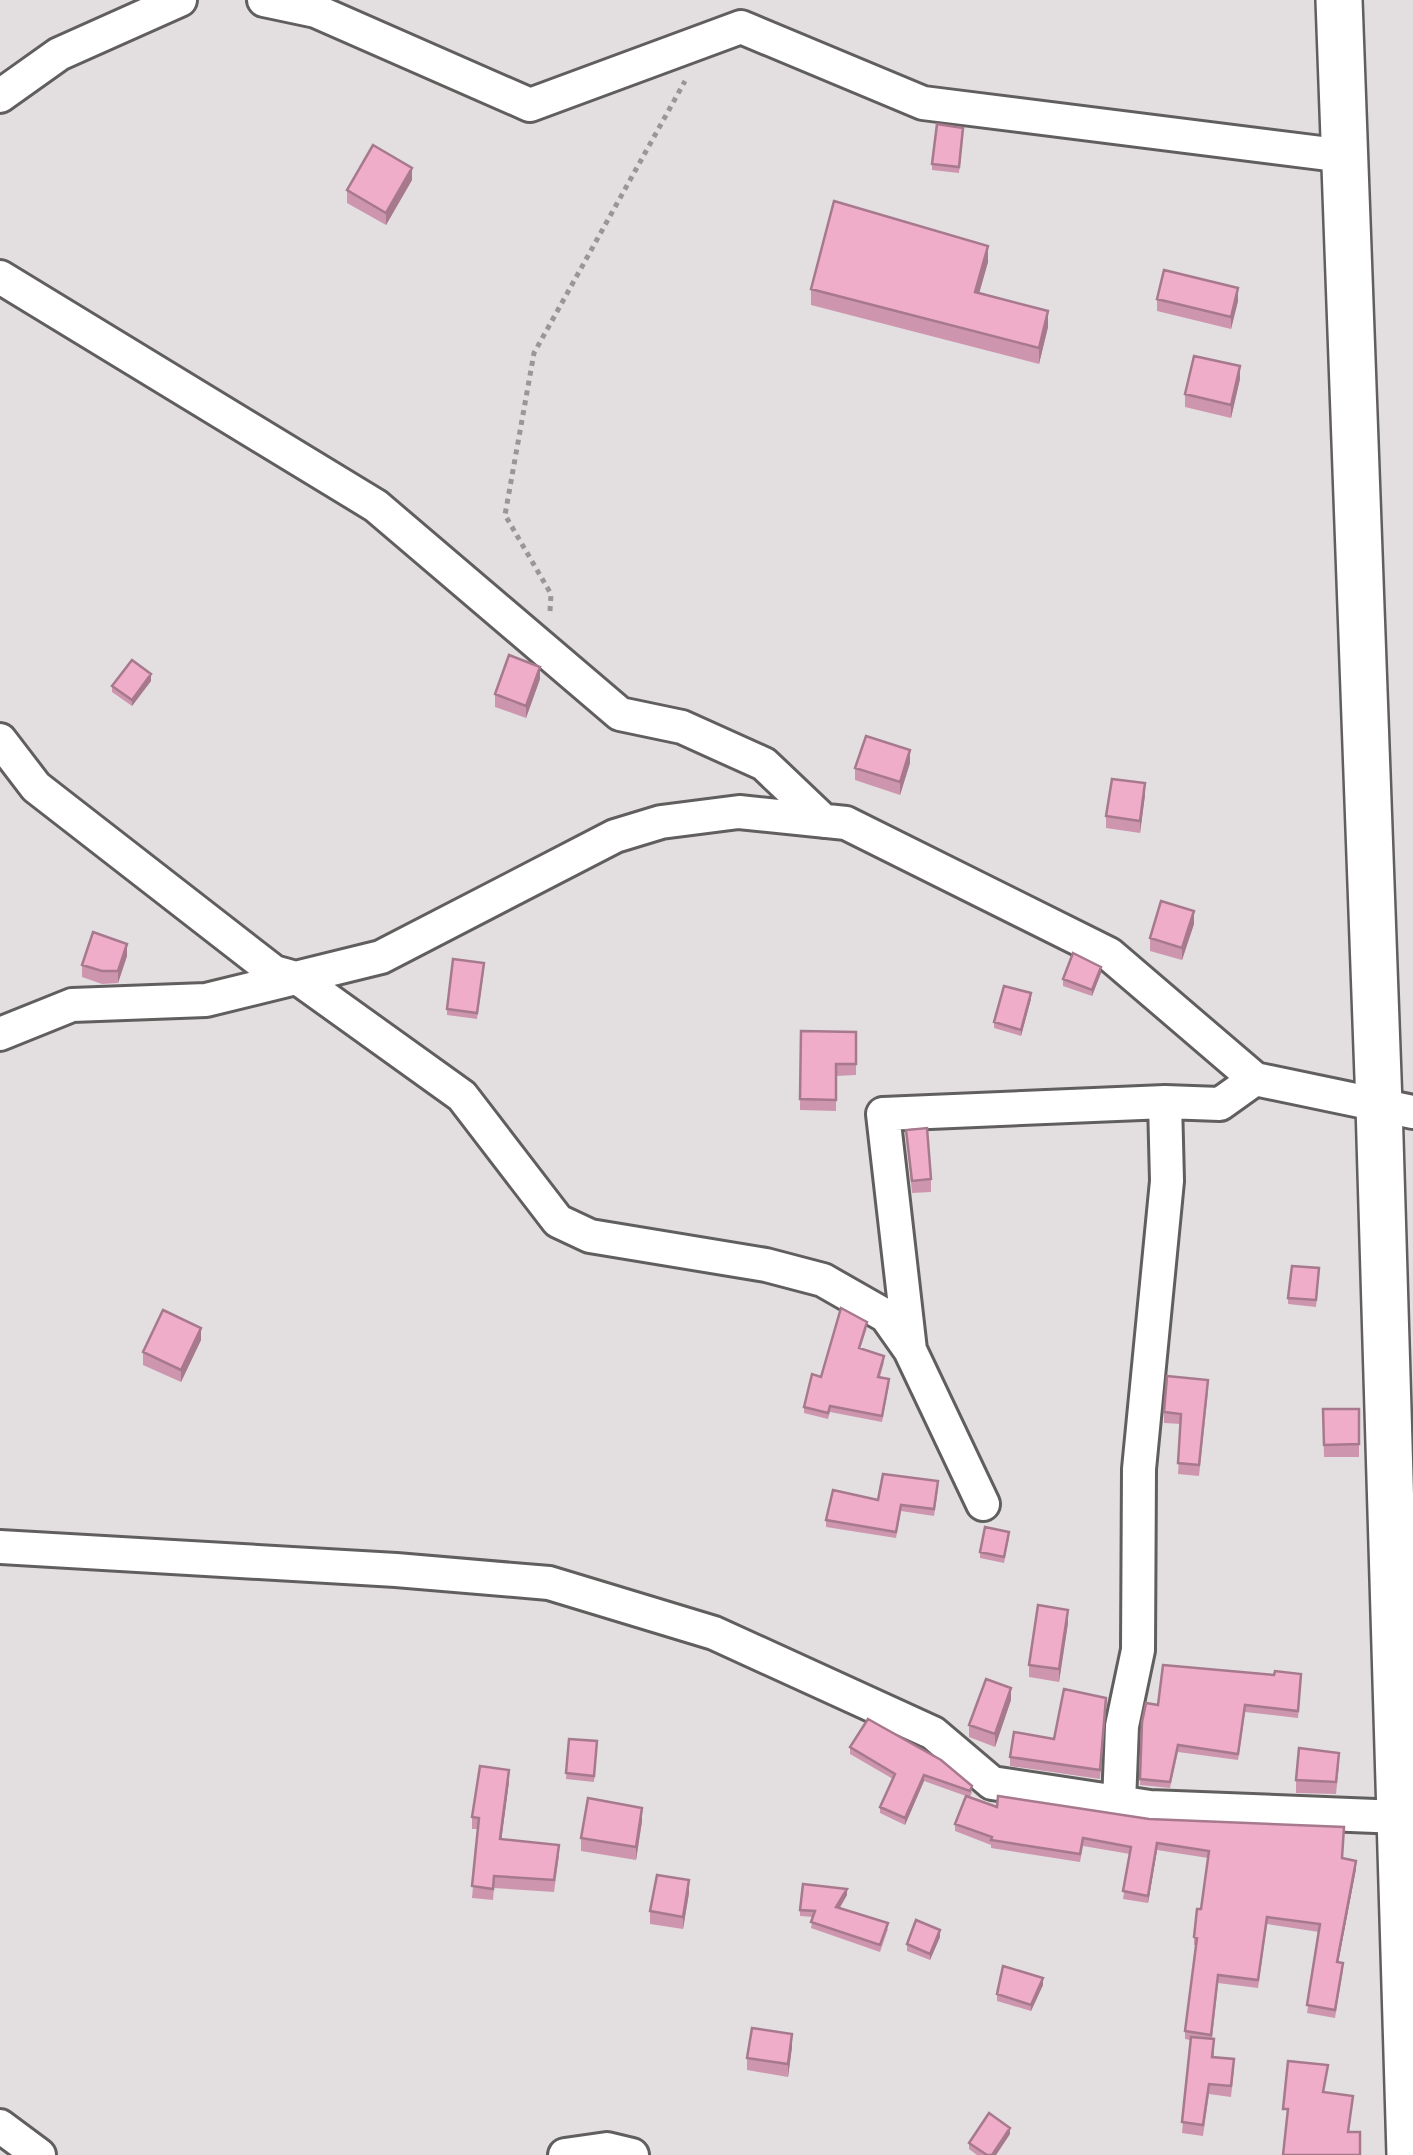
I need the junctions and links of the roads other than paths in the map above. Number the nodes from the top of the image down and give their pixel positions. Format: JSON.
{"nodes":[{"id":1,"x":180,"y":0,"type":"edge"},
{"id":2,"x":264,"y":0,"type":"edge"},
{"id":3,"x":1339,"y":0,"type":"edge"},
{"id":4,"x":0,"y":96,"type":"edge"},
{"id":5,"x":1344,"y":156,"type":"junction"},
{"id":6,"x":0,"y":277,"type":"edge"},
{"id":7,"x":0,"y":740,"type":"edge"},
{"id":8,"x":824,"y":821,"type":"junction"},
{"id":9,"x":299,"y":979,"type":"junction"},
{"id":10,"x":0,"y":1034,"type":"edge"},
{"id":11,"x":1256,"y":1079,"type":"junction"},
{"id":12,"x":1165,"y":1102,"type":"junction"},
{"id":13,"x":1396,"y":1108,"type":"edge"},
{"id":14,"x":910,"y":1350,"type":"junction"},
{"id":15,"x":983,"y":1504,"type":"dead end"},
{"id":16,"x":0,"y":1546,"type":"edge"},
{"id":17,"x":1120,"y":1803,"type":"junction"},
{"id":18,"x":1400,"y":1817,"type":"junction"},
{"id":19,"x":0,"y":2126,"type":"edge"},
{"id":20,"x":39,"y":2155,"type":"edge"},
{"id":21,"x":565,"y":2155,"type":"edge"},
{"id":22,"x":632,"y":2155,"type":"edge"},
{"id":23,"x":1410,"y":2155,"type":"edge"}],
"edges":[{"from":1,"to":4,"type":"street"},
{"from":2,"to":5,"type":"street"},
{"from":3,"to":5,"type":"main road"},
{"from":5,"to":13,"type":"main road"},
{"from":6,"to":8,"type":"street"},
{"from":7,"to":9,"type":"street"},
{"from":8,"to":9,"type":"street"},
{"from":8,"to":11,"type":"street"},
{"from":9,"to":10,"type":"street"},
{"from":9,"to":14,"type":"street"},
{"from":11,"to":12,"type":"street"},
{"from":11,"to":13,"type":"street"},
{"from":12,"to":14,"type":"street"},
{"from":12,"to":17,"type":"street"},
{"from":13,"to":18,"type":"main road"},
{"from":14,"to":15,"type":"street"},
{"from":16,"to":17,"type":"street"},
{"from":17,"to":18,"type":"street"},
{"from":18,"to":23,"type":"main road"},
{"from":19,"to":20,"type":"street"},
{"from":21,"to":22,"type":"street"}]}
